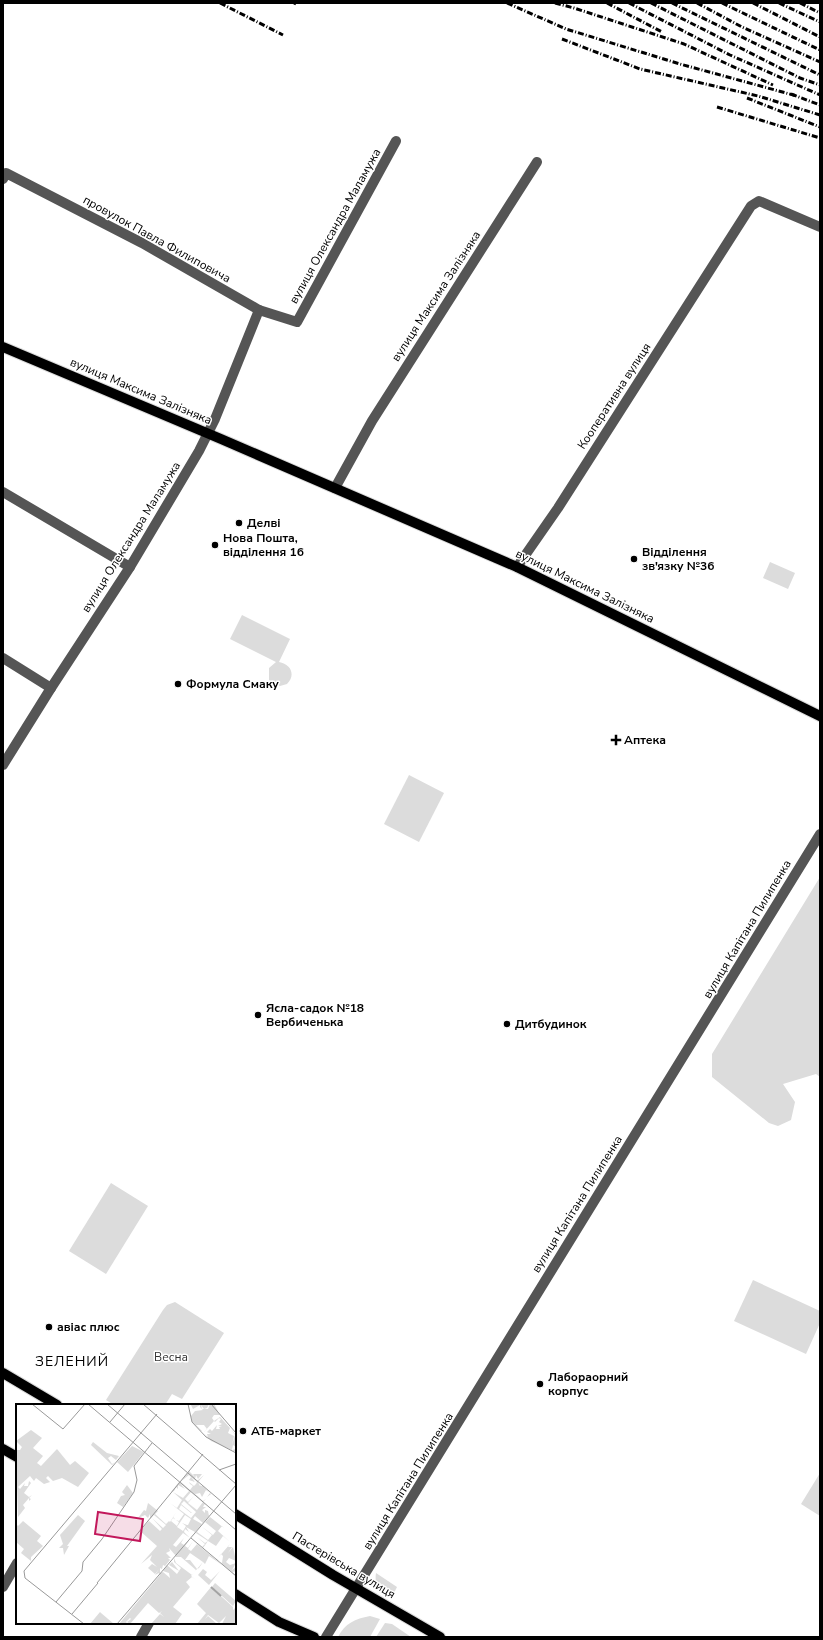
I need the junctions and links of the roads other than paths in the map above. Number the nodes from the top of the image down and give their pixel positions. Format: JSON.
{"nodes":[{"id":1,"x":396,"y":141,"type":"dead end"},
{"id":2,"x":537,"y":162,"type":"dead end"},
{"id":3,"x":5,"y":176,"type":"edge"},
{"id":4,"x":820,"y":227,"type":"edge"},
{"id":5,"x":259,"y":310,"type":"junction"},
{"id":6,"x":296,"y":322,"type":"joint"},
{"id":7,"x":3,"y":347,"type":"edge"},
{"id":8,"x":209,"y":433,"type":"junction"},
{"id":9,"x":336,"y":488,"type":"junction"},
{"id":10,"x":3,"y":492,"type":"edge"},
{"id":11,"x":130,"y":567,"type":"junction"},
{"id":12,"x":517,"y":567,"type":"junction"},
{"id":13,"x":3,"y":658,"type":"edge"},
{"id":14,"x":51,"y":688,"type":"junction"},
{"id":15,"x":820,"y":716,"type":"edge"},
{"id":16,"x":3,"y":765,"type":"edge"},
{"id":17,"x":820,"y":834,"type":"edge"},
{"id":18,"x":3,"y":1373,"type":"edge"},
{"id":19,"x":55,"y":1404,"type":"edge"},
{"id":20,"x":3,"y":1449,"type":"edge"},
{"id":21,"x":16,"y":1456,"type":"edge"},
{"id":22,"x":236,"y":1515,"type":"edge"},
{"id":23,"x":16,"y":1565,"type":"edge"},
{"id":24,"x":3,"y":1587,"type":"edge"},
{"id":25,"x":356,"y":1588,"type":"junction"},
{"id":26,"x":236,"y":1595,"type":"edge"},
{"id":27,"x":148,"y":1624,"type":"edge"},
{"id":28,"x":141,"y":1637,"type":"edge"},
{"id":29,"x":314,"y":1637,"type":"edge"},
{"id":30,"x":326,"y":1637,"type":"edge"},
{"id":31,"x":440,"y":1637,"type":"edge"}],
"edges":[{"from":1,"to":6,"type":"street","name":"вулиця Олександра Маламужа"},
{"from":2,"to":9,"type":"street","name":"вулиця Максима Залізняка"},
{"from":3,"to":5,"type":"street","name":"провулок Павла Филиповича"},
{"from":4,"to":12,"type":"street","name":"Кооперативна вулиця"},
{"from":5,"to":6,"type":"street","name":"провулок Павла Филиповича"},
{"from":5,"to":8,"type":"street","name":"вулиця Олександра Маламужа"},
{"from":7,"to":8,"type":"main road","name":"вулиця Максима Залізняка"},
{"from":8,"to":9,"type":"main road","name":"вулиця Максима Залізняка"},
{"from":8,"to":11,"type":"street","name":"вулиця Олександра Маламужа"},
{"from":9,"to":12,"type":"main road","name":"вулиця Максима Залізняка"},
{"from":10,"to":11,"type":"street"},
{"from":11,"to":14,"type":"street","name":"вулиця Олександра Маламужа"},
{"from":12,"to":15,"type":"main road","name":"вулиця Максима Залізняка"},
{"from":13,"to":14,"type":"street"},
{"from":14,"to":16,"type":"street","name":"вулиця Олександра Маламужа"},
{"from":17,"to":25,"type":"street","name":"вулиця Капітана Пилипенка"},
{"from":18,"to":19,"type":"main road"},
{"from":20,"to":21,"type":"main road"},
{"from":22,"to":25,"type":"main road","name":"Пастерівська вулиця"},
{"from":23,"to":24,"type":"street"},
{"from":25,"to":30,"type":"street","name":"вулиця Капітана Пилипенка"},
{"from":25,"to":31,"type":"main road","name":"Пастерівська вулиця"},
{"from":26,"to":29,"type":"main road"},
{"from":27,"to":28,"type":"street"}]}
